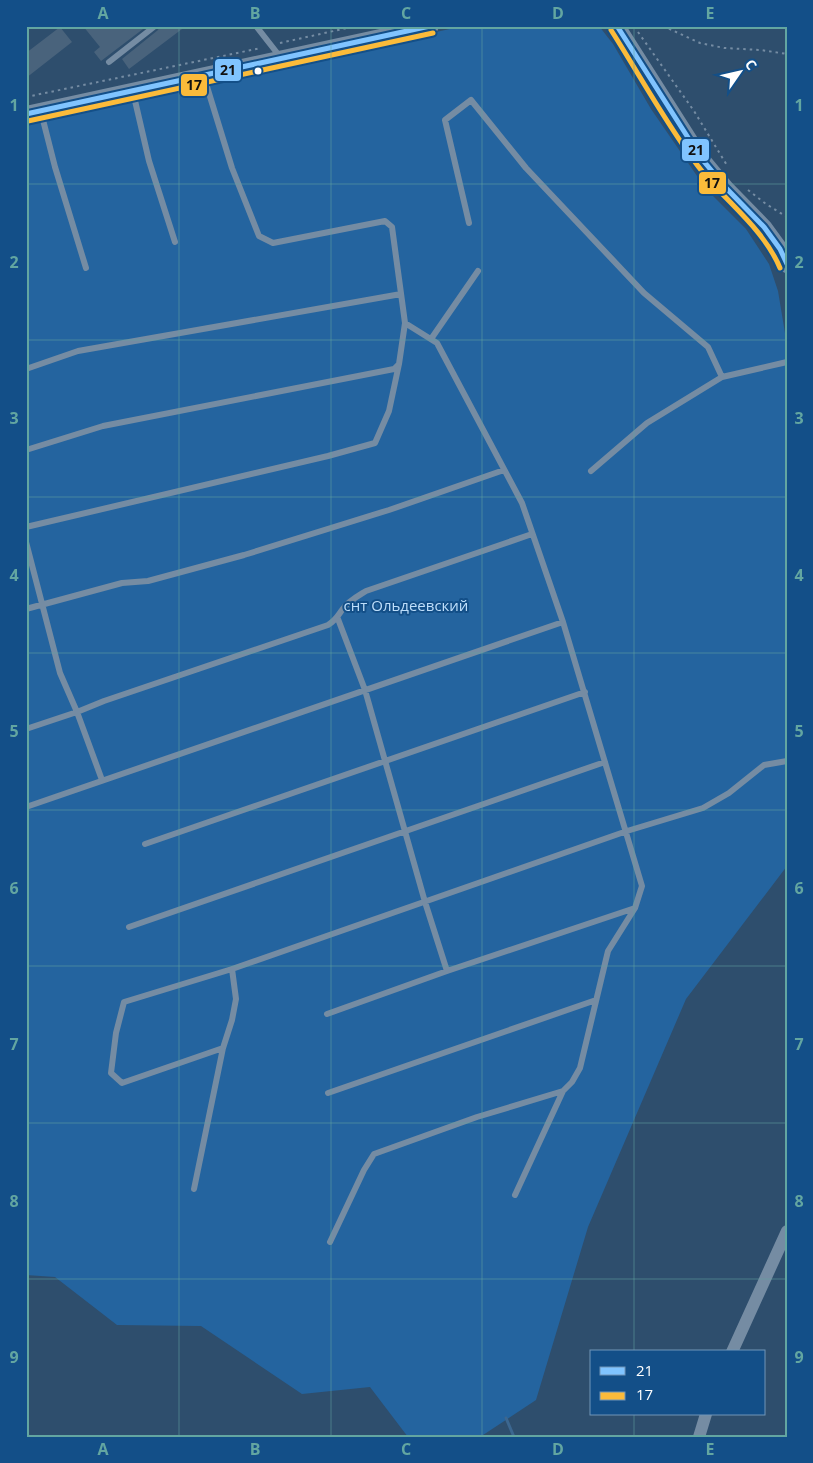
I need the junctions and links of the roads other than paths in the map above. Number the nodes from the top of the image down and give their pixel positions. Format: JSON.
{"nodes":[{"id":1,"x":155,"y":26,"type":"edge"},
{"id":2,"x":256,"y":26,"type":"edge"},
{"id":3,"x":431,"y":26,"type":"edge"},
{"id":4,"x":616,"y":26,"type":"edge"},
{"id":5,"x":282,"y":59,"type":"junction"},
{"id":6,"x":109,"y":62,"type":"dead end"},
{"id":7,"x":203,"y":76,"type":"junction"},
{"id":8,"x":133,"y":91,"type":"junction"},
{"id":9,"x":34,"y":112,"type":"edge"},
{"id":10,"x":469,"y":223,"type":"dead end"},
{"id":11,"x":176,"y":242,"type":"dead end"},
{"id":12,"x":783,"y":250,"type":"edge"},
{"id":13,"x":787,"y":265,"type":"edge"},
{"id":14,"x":86,"y":268,"type":"dead end"},
{"id":15,"x":478,"y":271,"type":"dead end"},
{"id":16,"x":401,"y":294,"type":"junction"},
{"id":17,"x":406,"y":323,"type":"junction"},
{"id":18,"x":431,"y":339,"type":"junction"},
{"id":19,"x":787,"y":362,"type":"edge"},
{"id":20,"x":399,"y":364,"type":"junction"},
{"id":21,"x":26,"y":369,"type":"edge"},
{"id":22,"x":722,"y":377,"type":"junction"},
{"id":23,"x":26,"y":450,"type":"edge"},
{"id":24,"x":504,"y":470,"type":"junction"},
{"id":25,"x":591,"y":471,"type":"dead end"},
{"id":26,"x":26,"y":527,"type":"edge"},
{"id":27,"x":532,"y":534,"type":"junction"},
{"id":28,"x":26,"y":542,"type":"edge"},
{"id":29,"x":42,"y":604,"type":"junction"},
{"id":30,"x":26,"y":609,"type":"edge"},
{"id":31,"x":338,"y":619,"type":"junction"},
{"id":32,"x":563,"y":622,"type":"junction"},
{"id":33,"x":365,"y":690,"type":"junction"},
{"id":34,"x":584,"y":692,"type":"junction"},
{"id":35,"x":77,"y":712,"type":"junction"},
{"id":36,"x":26,"y":729,"type":"edge"},
{"id":37,"x":787,"y":761,"type":"edge"},
{"id":38,"x":385,"y":762,"type":"junction"},
{"id":39,"x":606,"y":762,"type":"junction"},
{"id":40,"x":102,"y":780,"type":"junction"},
{"id":41,"x":26,"y":807,"type":"edge"},
{"id":42,"x":406,"y":832,"type":"junction"},
{"id":43,"x":627,"y":832,"type":"junction"},
{"id":44,"x":145,"y":844,"type":"dead end"},
{"id":45,"x":425,"y":902,"type":"junction"},
{"id":46,"x":635,"y":908,"type":"junction"},
{"id":47,"x":129,"y":927,"type":"dead end"},
{"id":48,"x":232,"y":969,"type":"junction"},
{"id":49,"x":447,"y":971,"type":"junction"},
{"id":50,"x":596,"y":1000,"type":"junction"},
{"id":51,"x":327,"y":1014,"type":"dead end"},
{"id":52,"x":223,"y":1048,"type":"junction"},
{"id":53,"x":563,"y":1091,"type":"junction"},
{"id":54,"x":328,"y":1093,"type":"dead end"},
{"id":55,"x":194,"y":1189,"type":"dead end"},
{"id":56,"x":515,"y":1195,"type":"dead end"},
{"id":57,"x":787,"y":1231,"type":"edge"},
{"id":58,"x":330,"y":1242,"type":"dead end"},
{"id":59,"x":733,"y":1350,"type":"edge"},
{"id":60,"x":705,"y":1416,"type":"edge"},
{"id":61,"x":699,"y":1437,"type":"edge"}],
"edges":[{"from":1,"to":6,"type":"lane"},
{"from":2,"to":5,"type":"lane"},
{"from":3,"to":5,"type":"street"},
{"from":4,"to":12,"type":"street"},
{"from":5,"to":7,"type":"street"},
{"from":7,"to":8,"type":"street"},
{"from":7,"to":16,"type":"lane"},
{"from":8,"to":9,"type":"street"},
{"from":8,"to":11,"type":"lane"},
{"from":9,"to":14,"type":"lane"},
{"from":10,"to":22,"type":"lane"},
{"from":12,"to":13,"type":"street"},
{"from":15,"to":18,"type":"lane"},
{"from":16,"to":17,"type":"lane"},
{"from":16,"to":21,"type":"lane"},
{"from":17,"to":18,"type":"lane"},
{"from":17,"to":20,"type":"lane"},
{"from":18,"to":24,"type":"lane"},
{"from":19,"to":22,"type":"lane"},
{"from":20,"to":23,"type":"lane"},
{"from":20,"to":26,"type":"lane"},
{"from":22,"to":25,"type":"lane"},
{"from":24,"to":27,"type":"lane"},
{"from":24,"to":29,"type":"lane"},
{"from":27,"to":31,"type":"lane"},
{"from":27,"to":32,"type":"lane"},
{"from":28,"to":29,"type":"lane"},
{"from":29,"to":30,"type":"lane"},
{"from":29,"to":35,"type":"lane"},
{"from":31,"to":33,"type":"lane"},
{"from":31,"to":35,"type":"lane"},
{"from":32,"to":33,"type":"lane"},
{"from":32,"to":34,"type":"lane"},
{"from":33,"to":38,"type":"lane"},
{"from":33,"to":40,"type":"lane"},
{"from":34,"to":38,"type":"lane"},
{"from":34,"to":39,"type":"lane"},
{"from":35,"to":36,"type":"lane"},
{"from":35,"to":40,"type":"lane"},
{"from":37,"to":43,"type":"lane"},
{"from":38,"to":42,"type":"lane"},
{"from":38,"to":44,"type":"lane"},
{"from":39,"to":42,"type":"lane"},
{"from":39,"to":43,"type":"lane"},
{"from":40,"to":41,"type":"lane"},
{"from":42,"to":45,"type":"lane"},
{"from":42,"to":47,"type":"lane"},
{"from":43,"to":45,"type":"lane"},
{"from":43,"to":46,"type":"lane"},
{"from":45,"to":48,"type":"lane"},
{"from":45,"to":49,"type":"lane"},
{"from":46,"to":49,"type":"lane"},
{"from":46,"to":50,"type":"lane"},
{"from":48,"to":52,"type":"lane"},
{"from":48,"to":52,"type":"lane"},
{"from":49,"to":51,"type":"lane"},
{"from":50,"to":53,"type":"lane"},
{"from":50,"to":54,"type":"lane"},
{"from":52,"to":55,"type":"lane"},
{"from":53,"to":56,"type":"lane"},
{"from":53,"to":58,"type":"lane"},
{"from":57,"to":59,"type":"street"},
{"from":60,"to":61,"type":"street"}]}
